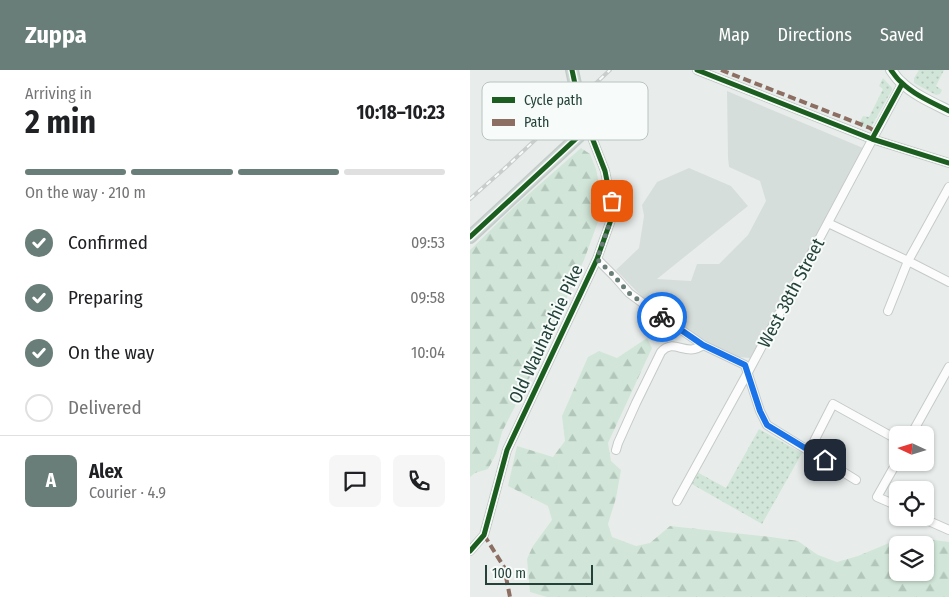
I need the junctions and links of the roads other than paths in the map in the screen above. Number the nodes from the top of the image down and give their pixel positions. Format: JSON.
{"nodes":[{"id":1,"x":696,"y":70,"type":"edge"},
{"id":2,"x":891,"y":70,"type":"edge"},
{"id":3,"x":902,"y":84,"type":"junction"},
{"id":4,"x":949,"y":112,"type":"edge"},
{"id":5,"x":872,"y":139,"type":"junction"},
{"id":6,"x":575,"y":140,"type":"edge"},
{"id":7,"x":592,"y":140,"type":"edge"},
{"id":8,"x":949,"y":163,"type":"edge"},
{"id":9,"x":949,"y":187,"type":"edge"},
{"id":10,"x":828,"y":223,"type":"junction"},
{"id":11,"x":470,"y":237,"type":"edge"},
{"id":12,"x":597,"y":259,"type":"junction"},
{"id":13,"x":908,"y":261,"type":"junction"},
{"id":14,"x":949,"y":282,"type":"edge"},
{"id":15,"x":888,"y":311,"type":"dead end"},
{"id":16,"x":703,"y":345,"type":"junction"},
{"id":17,"x":949,"y":367,"type":"edge"},
{"id":18,"x":747,"y":374,"type":"junction"},
{"id":19,"x":916,"y":426,"type":"edge"},
{"id":20,"x":889,"y":435,"type":"edge"},
{"id":21,"x":616,"y":450,"type":"dead end"},
{"id":22,"x":809,"y":451,"type":"junction"},
{"id":23,"x":892,"y":471,"type":"edge"},
{"id":24,"x":856,"y":480,"type":"dead end"},
{"id":25,"x":677,"y":501,"type":"dead end"},
{"id":26,"x":889,"y":502,"type":"edge"},
{"id":27,"x":934,"y":523,"type":"edge"},
{"id":28,"x":949,"y":530,"type":"edge"},
{"id":29,"x":470,"y":551,"type":"edge"}],
"edges":[{"from":1,"to":5,"type":"street"},
{"from":2,"to":3,"type":"main road"},
{"from":3,"to":4,"type":"main road"},
{"from":3,"to":5,"type":"street","name":"West 38th Street"},
{"from":5,"to":8,"type":"street"},
{"from":5,"to":10,"type":"street","name":"West 38th Street"},
{"from":6,"to":11,"type":"main road"},
{"from":7,"to":12,"type":"street","name":"Old Wauhatchie Pike"},
{"from":9,"to":13,"type":"street"},
{"from":10,"to":13,"type":"street"},
{"from":10,"to":18,"type":"street","name":"West 38th Street"},
{"from":12,"to":16,"type":"street"},
{"from":12,"to":29,"type":"street","name":"Old Wauhatchie Pike"},
{"from":13,"to":14,"type":"street"},
{"from":13,"to":15,"type":"street"},
{"from":16,"to":18,"type":"street"},
{"from":16,"to":21,"type":"street"},
{"from":17,"to":19,"type":"street"},
{"from":18,"to":22,"type":"street"},
{"from":18,"to":25,"type":"street","name":"West 38th Street"},
{"from":20,"to":22,"type":"street"},
{"from":22,"to":24,"type":"street"},
{"from":23,"to":26,"type":"street"},
{"from":27,"to":28,"type":"street"}]}
